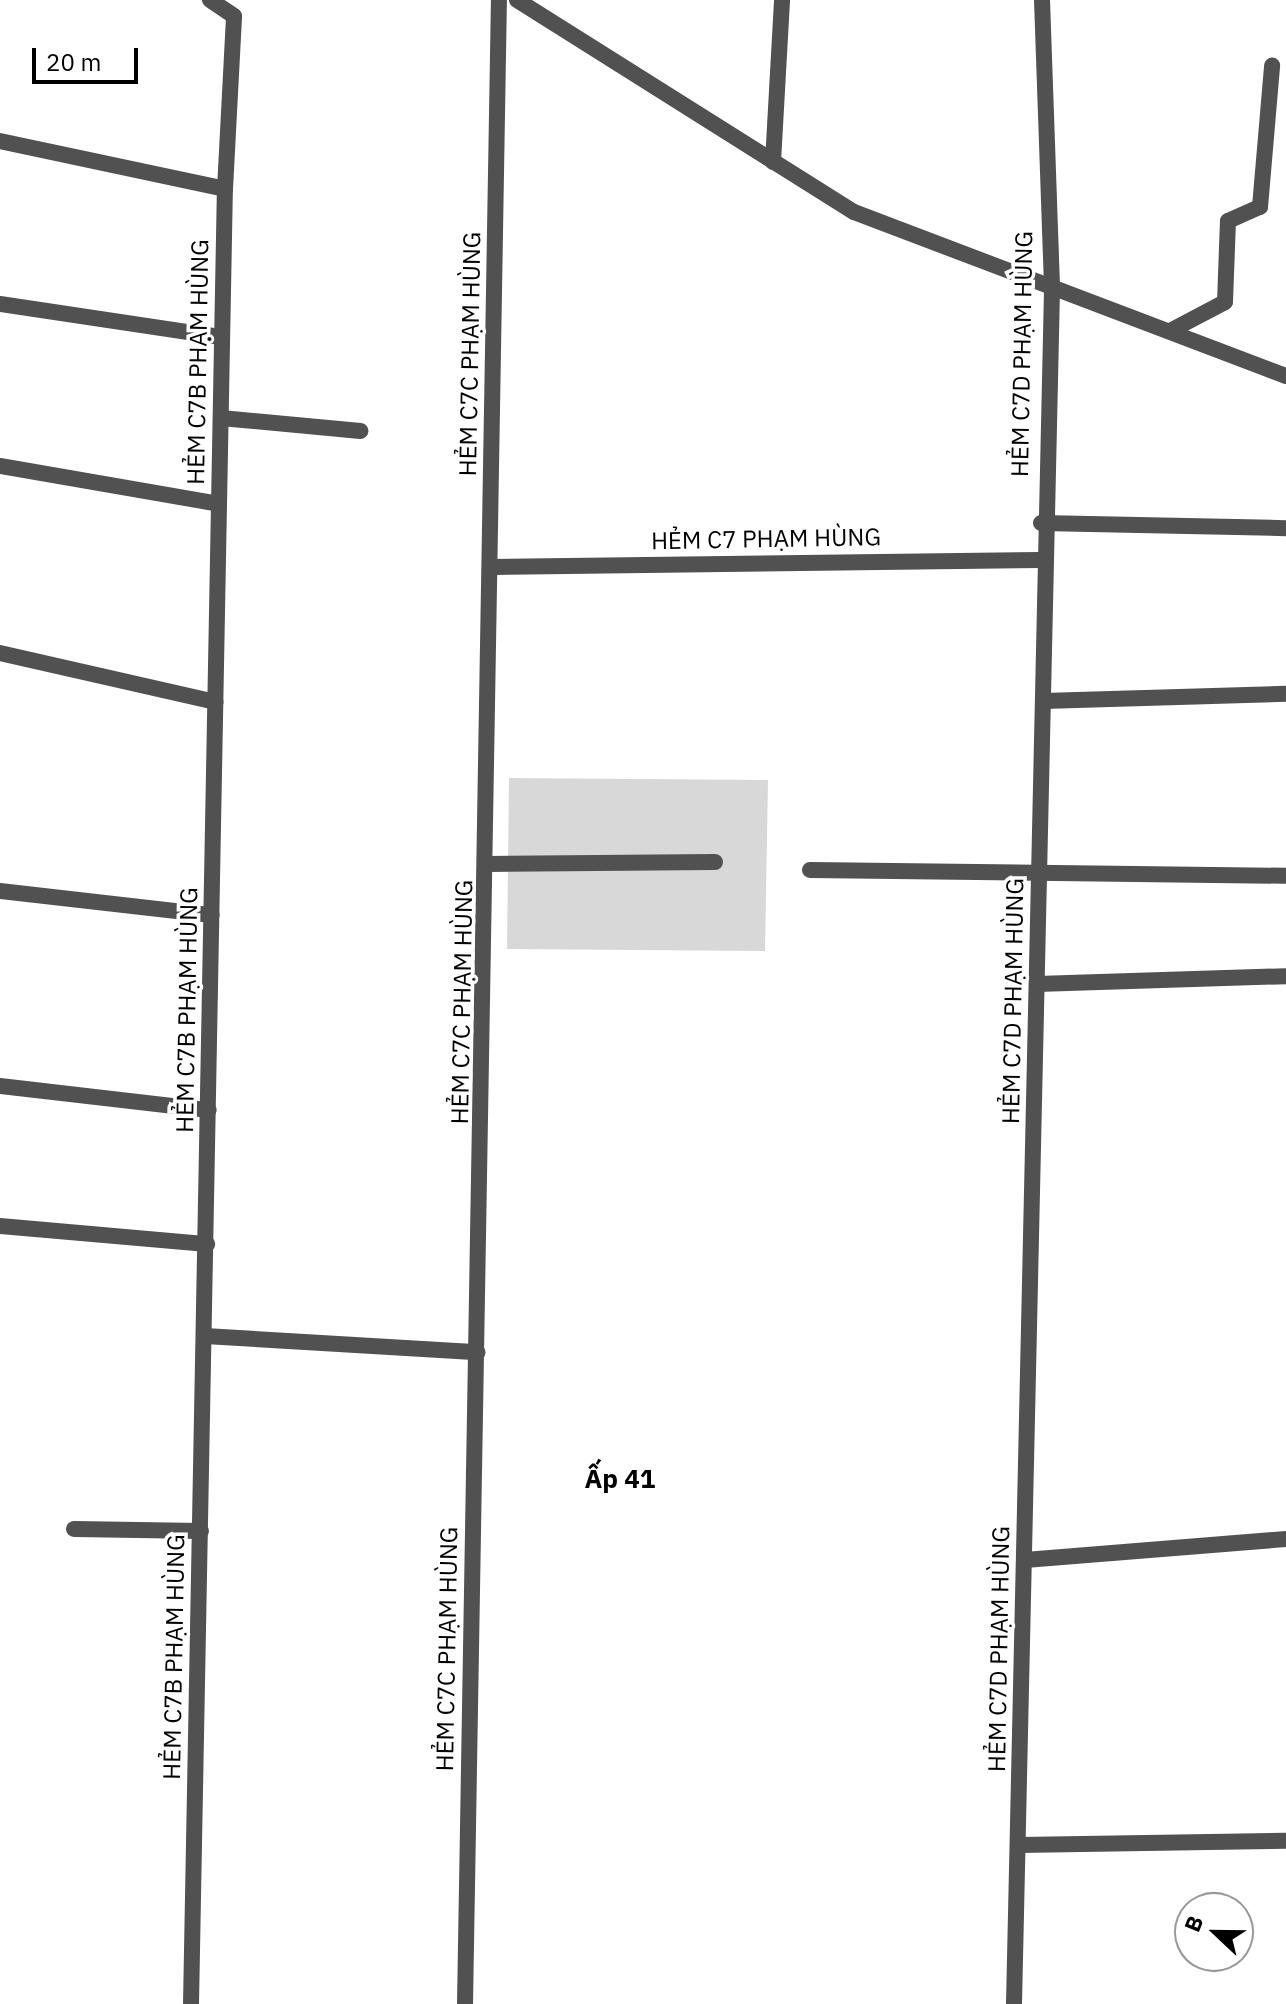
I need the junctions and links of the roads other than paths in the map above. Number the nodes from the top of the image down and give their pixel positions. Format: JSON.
{"nodes":[{"id":1,"x":210,"y":0,"type":"edge"},
{"id":2,"x":499,"y":0,"type":"edge"},
{"id":3,"x":517,"y":0,"type":"edge"},
{"id":4,"x":782,"y":0,"type":"edge"},
{"id":5,"x":1042,"y":0,"type":"edge"},
{"id":6,"x":1272,"y":66,"type":"dead end"},
{"id":7,"x":0,"y":141,"type":"edge"},
{"id":8,"x":773,"y":162,"type":"junction"},
{"id":9,"x":225,"y":189,"type":"junction"},
{"id":10,"x":1052,"y":286,"type":"junction"},
{"id":11,"x":0,"y":304,"type":"edge"},
{"id":12,"x":1170,"y":331,"type":"junction"},
{"id":13,"x":222,"y":337,"type":"junction"},
{"id":14,"x":1286,"y":376,"type":"edge"},
{"id":15,"x":221,"y":418,"type":"junction"},
{"id":16,"x":360,"y":431,"type":"dead end"},
{"id":17,"x":0,"y":466,"type":"edge"},
{"id":18,"x":219,"y":504,"type":"junction"},
{"id":19,"x":1041,"y":523,"type":"junction"},
{"id":20,"x":1286,"y":528,"type":"edge"},
{"id":21,"x":1041,"y":560,"type":"junction"},
{"id":22,"x":492,"y":567,"type":"junction"},
{"id":23,"x":0,"y":653,"type":"edge"},
{"id":24,"x":1286,"y":694,"type":"edge"},
{"id":25,"x":1043,"y":701,"type":"junction"},
{"id":26,"x":216,"y":702,"type":"junction"},
{"id":27,"x":715,"y":862,"type":"dead end"},
{"id":28,"x":489,"y":864,"type":"junction"},
{"id":29,"x":810,"y":870,"type":"dead end"},
{"id":30,"x":1040,"y":875,"type":"junction"},
{"id":31,"x":1286,"y":876,"type":"edge"},
{"id":32,"x":0,"y":891,"type":"edge"},
{"id":33,"x":212,"y":915,"type":"junction"},
{"id":34,"x":1286,"y":976,"type":"edge"},
{"id":35,"x":1037,"y":984,"type":"junction"},
{"id":36,"x":0,"y":1086,"type":"edge"},
{"id":37,"x":209,"y":1110,"type":"junction"},
{"id":38,"x":0,"y":1226,"type":"edge"},
{"id":39,"x":207,"y":1244,"type":"junction"},
{"id":40,"x":205,"y":1336,"type":"junction"},
{"id":41,"x":478,"y":1352,"type":"junction"},
{"id":42,"x":74,"y":1529,"type":"dead end"},
{"id":43,"x":201,"y":1531,"type":"junction"},
{"id":44,"x":1286,"y":1539,"type":"edge"},
{"id":45,"x":1025,"y":1560,"type":"junction"},
{"id":46,"x":1286,"y":1841,"type":"edge"},
{"id":47,"x":1019,"y":1845,"type":"junction"},
{"id":48,"x":191,"y":2004,"type":"edge"},
{"id":49,"x":465,"y":2004,"type":"edge"},
{"id":50,"x":1014,"y":2004,"type":"edge"}],
"edges":[{"from":1,"to":9,"type":"street","name":"HẺM C7B PHẠM HÙNG"},
{"from":2,"to":22,"type":"street","name":"HẺM C7C PHẠM HÙNG"},
{"from":3,"to":8,"type":"street"},
{"from":4,"to":8,"type":"street"},
{"from":5,"to":10,"type":"street","name":"HẺM C7D PHẠM HÙNG"},
{"from":6,"to":12,"type":"street"},
{"from":7,"to":9,"type":"street"},
{"from":8,"to":10,"type":"street"},
{"from":9,"to":13,"type":"street","name":"HẺM C7B PHẠM HÙNG"},
{"from":10,"to":12,"type":"street"},
{"from":10,"to":19,"type":"street","name":"HẺM C7D PHẠM HÙNG"},
{"from":11,"to":13,"type":"street"},
{"from":12,"to":14,"type":"street"},
{"from":13,"to":15,"type":"street","name":"HẺM C7B PHẠM HÙNG"},
{"from":15,"to":16,"type":"street"},
{"from":15,"to":18,"type":"street","name":"HẺM C7B PHẠM HÙNG"},
{"from":17,"to":18,"type":"street"},
{"from":18,"to":26,"type":"street","name":"HẺM C7B PHẠM HÙNG"},
{"from":19,"to":20,"type":"street"},
{"from":19,"to":21,"type":"street","name":"HẺM C7D PHẠM HÙNG"},
{"from":21,"to":22,"type":"street","name":"HẺM C7 PHẠM HÙNG"},
{"from":21,"to":25,"type":"street","name":"HẺM C7D PHẠM HÙNG"},
{"from":22,"to":28,"type":"street","name":"HẺM C7C PHẠM HÙNG"},
{"from":23,"to":26,"type":"street"},
{"from":24,"to":25,"type":"street"},
{"from":25,"to":30,"type":"street","name":"HẺM C7D PHẠM HÙNG"},
{"from":26,"to":33,"type":"street","name":"HẺM C7B PHẠM HÙNG"},
{"from":27,"to":28,"type":"street"},
{"from":28,"to":41,"type":"street","name":"HẺM C7C PHẠM HÙNG"},
{"from":29,"to":30,"type":"street"},
{"from":30,"to":31,"type":"street"},
{"from":30,"to":35,"type":"street","name":"HẺM C7D PHẠM HÙNG"},
{"from":32,"to":33,"type":"street"},
{"from":33,"to":37,"type":"street","name":"HẺM C7B PHẠM HÙNG"},
{"from":34,"to":35,"type":"street"},
{"from":35,"to":45,"type":"street","name":"HẺM C7D PHẠM HÙNG"},
{"from":36,"to":37,"type":"street"},
{"from":37,"to":39,"type":"street","name":"HẺM C7B PHẠM HÙNG"},
{"from":38,"to":39,"type":"street"},
{"from":39,"to":40,"type":"street","name":"HẺM C7B PHẠM HÙNG"},
{"from":40,"to":41,"type":"street"},
{"from":40,"to":43,"type":"street","name":"HẺM C7B PHẠM HÙNG"},
{"from":41,"to":49,"type":"street","name":"HẺM C7C PHẠM HÙNG"},
{"from":42,"to":43,"type":"street"},
{"from":43,"to":48,"type":"street","name":"HẺM C7B PHẠM HÙNG"},
{"from":44,"to":45,"type":"street"},
{"from":45,"to":47,"type":"street","name":"HẺM C7D PHẠM HÙNG"},
{"from":46,"to":47,"type":"street"},
{"from":47,"to":50,"type":"street","name":"HẺM C7D PHẠM HÙNG"}]}
